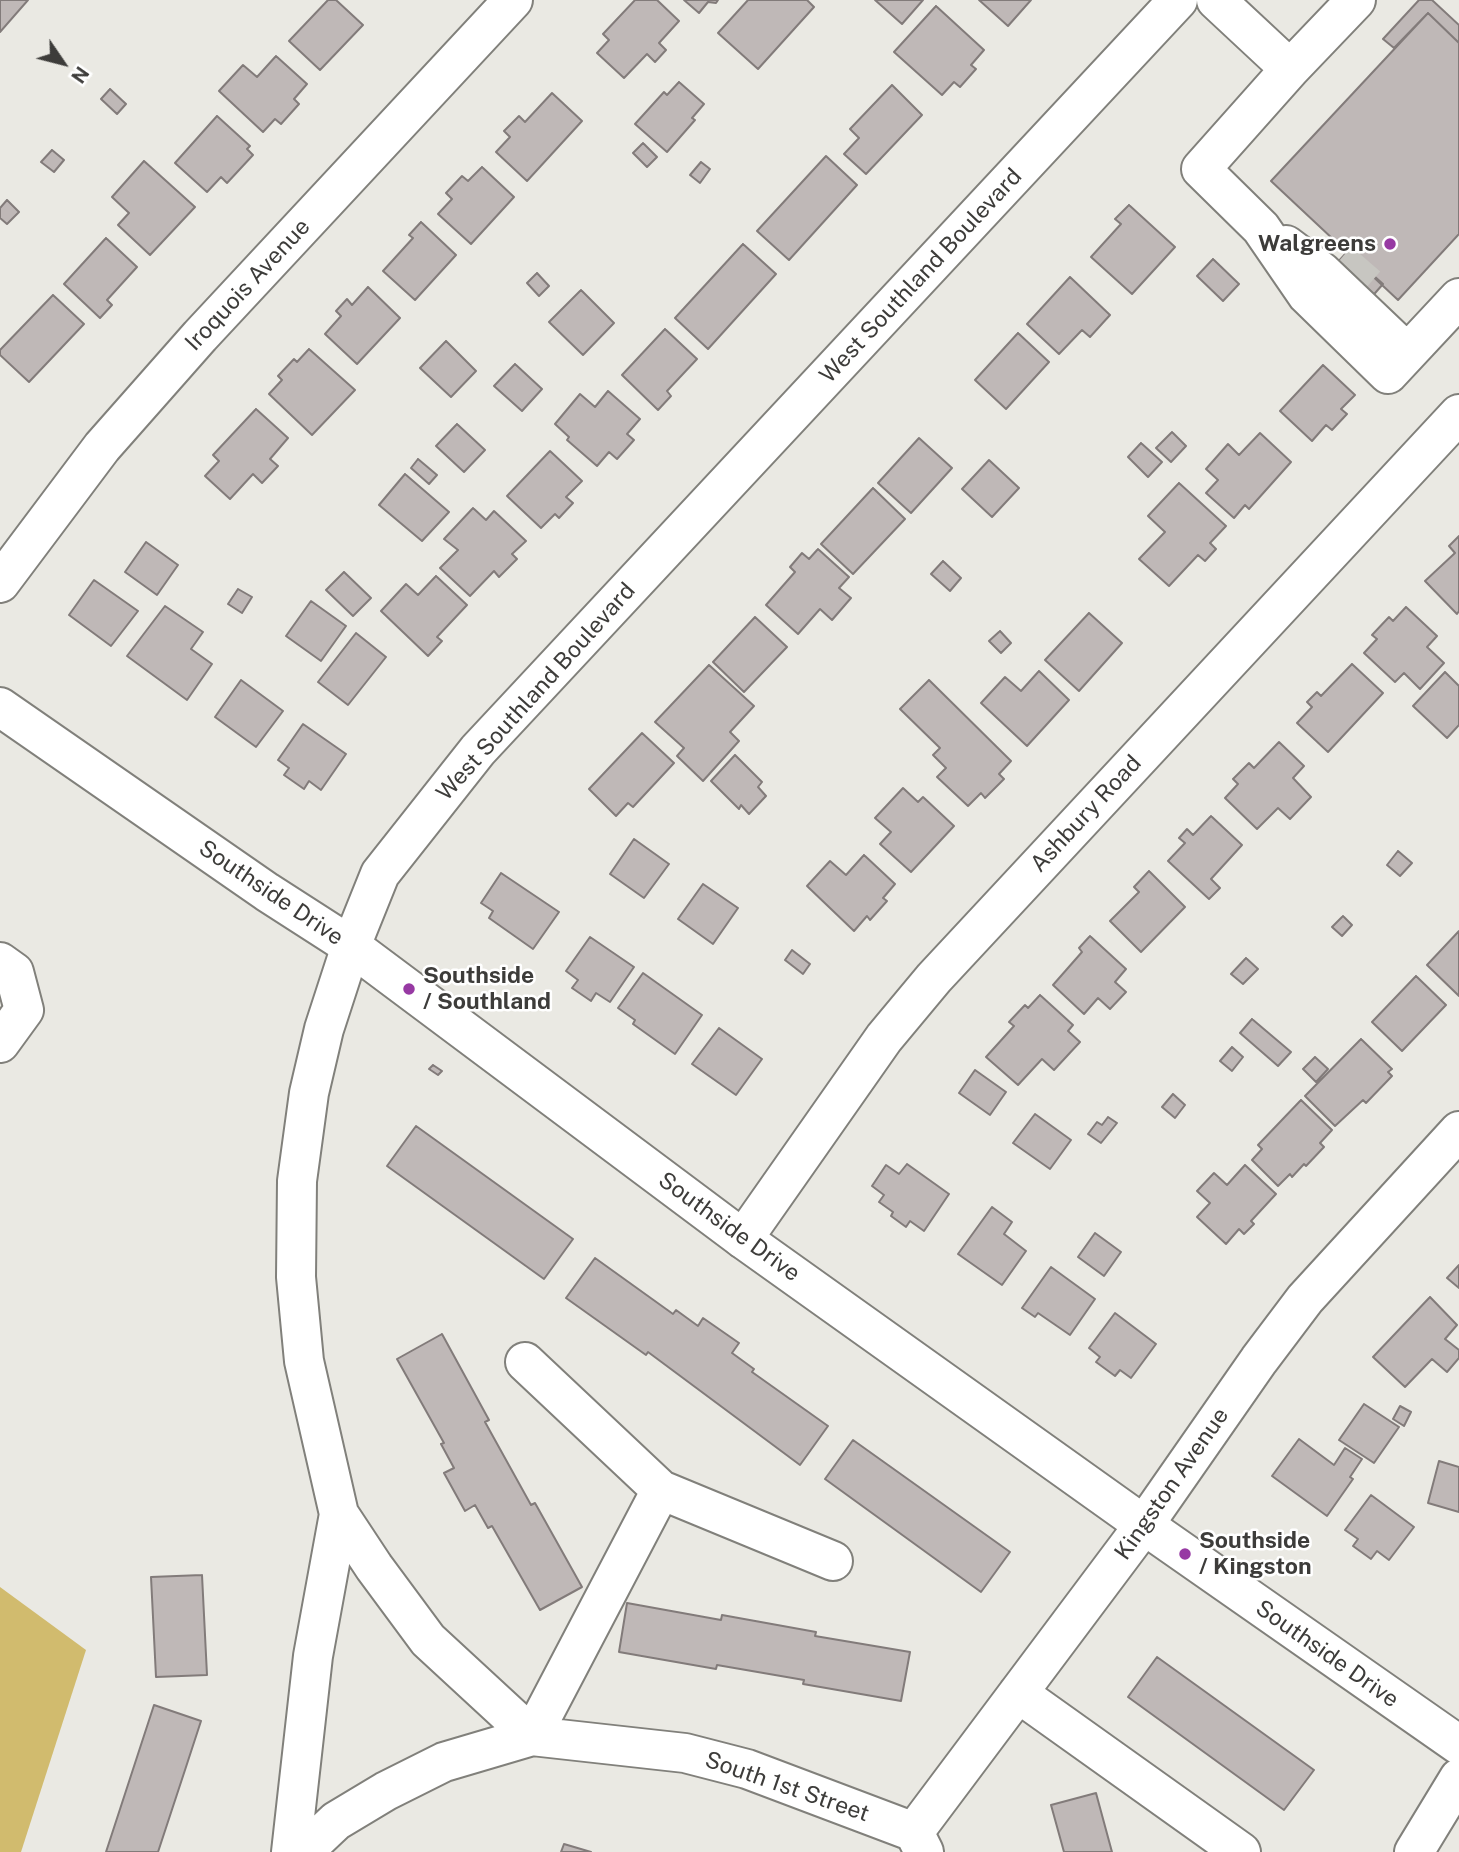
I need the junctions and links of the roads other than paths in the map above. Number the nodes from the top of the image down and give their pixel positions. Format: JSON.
{"nodes":[{"id":1,"x":513,"y":0,"type":"edge"},
{"id":2,"x":1178,"y":0,"type":"edge"},
{"id":3,"x":1216,"y":0,"type":"edge"},
{"id":4,"x":1356,"y":0,"type":"edge"},
{"id":5,"x":1290,"y":69,"type":"junction"},
{"id":6,"x":1261,"y":228,"type":"junction"},
{"id":7,"x":1339,"y":261,"type":"tunnel mouth"},
{"id":8,"x":1376,"y":292,"type":"tunnel mouth"},
{"id":9,"x":1459,"y":298,"type":"edge"},
{"id":10,"x":1415,"y":345,"type":"junction"},
{"id":11,"x":1459,"y":414,"type":"edge"},
{"id":12,"x":0,"y":583,"type":"edge"},
{"id":13,"x":0,"y":707,"type":"edge"},
{"id":14,"x":351,"y":946,"type":"junction"},
{"id":15,"x":0,"y":962,"type":"edge"},
{"id":16,"x":0,"y":1043,"type":"edge"},
{"id":17,"x":1459,"y":1131,"type":"edge"},
{"id":18,"x":743,"y":1239,"type":"junction"},
{"id":19,"x":525,"y":1362,"type":"dead end"},
{"id":20,"x":661,"y":1490,"type":"junction"},
{"id":21,"x":339,"y":1514,"type":"junction"},
{"id":22,"x":1144,"y":1525,"type":"junction"},
{"id":23,"x":833,"y":1561,"type":"dead end"},
{"id":24,"x":1018,"y":1693,"type":"junction"},
{"id":25,"x":532,"y":1736,"type":"junction"},
{"id":26,"x":1459,"y":1745,"type":"edge"},
{"id":27,"x":1459,"y":1778,"type":"edge"},
{"id":28,"x":919,"y":1842,"type":"edge"},
{"id":29,"x":291,"y":1852,"type":"edge"},
{"id":30,"x":303,"y":1852,"type":"edge"},
{"id":31,"x":1241,"y":1852,"type":"edge"},
{"id":32,"x":1414,"y":1852,"type":"edge"}],
"edges":[{"from":1,"to":12,"type":"street","name":"Iroquois Avenue"},
{"from":2,"to":14,"type":"street","name":"West Southland Boulevard"},
{"from":3,"to":5,"type":"street"},
{"from":4,"to":5,"type":"street"},
{"from":5,"to":6,"type":"street"},
{"from":6,"to":7,"type":"street"},
{"from":6,"to":10,"type":"street"},
{"from":8,"to":10,"type":"street"},
{"from":9,"to":10,"type":"street"},
{"from":11,"to":18,"type":"street","name":"Ashbury Road"},
{"from":13,"to":14,"type":"street","name":"Southside Drive"},
{"from":14,"to":18,"type":"street","name":"Southside Drive"},
{"from":14,"to":21,"type":"street","name":"West Southland Boulevard"},
{"from":15,"to":16,"type":"street"},
{"from":17,"to":22,"type":"street","name":"Kingston Avenue"},
{"from":18,"to":22,"type":"street","name":"Southside Drive"},
{"from":19,"to":20,"type":"street"},
{"from":20,"to":23,"type":"street"},
{"from":20,"to":25,"type":"street"},
{"from":21,"to":25,"type":"street"},
{"from":21,"to":29,"type":"street","name":"West Southland Boulevard"},
{"from":22,"to":24,"type":"street","name":"Kingston Avenue"},
{"from":22,"to":26,"type":"street","name":"Southside Drive"},
{"from":24,"to":28,"type":"street","name":"Kingston Avenue"},
{"from":24,"to":31,"type":"street"},
{"from":25,"to":28,"type":"street","name":"South 1st Street"},
{"from":25,"to":30,"type":"street","name":"South 1st Street"},
{"from":27,"to":32,"type":"street"}]}
